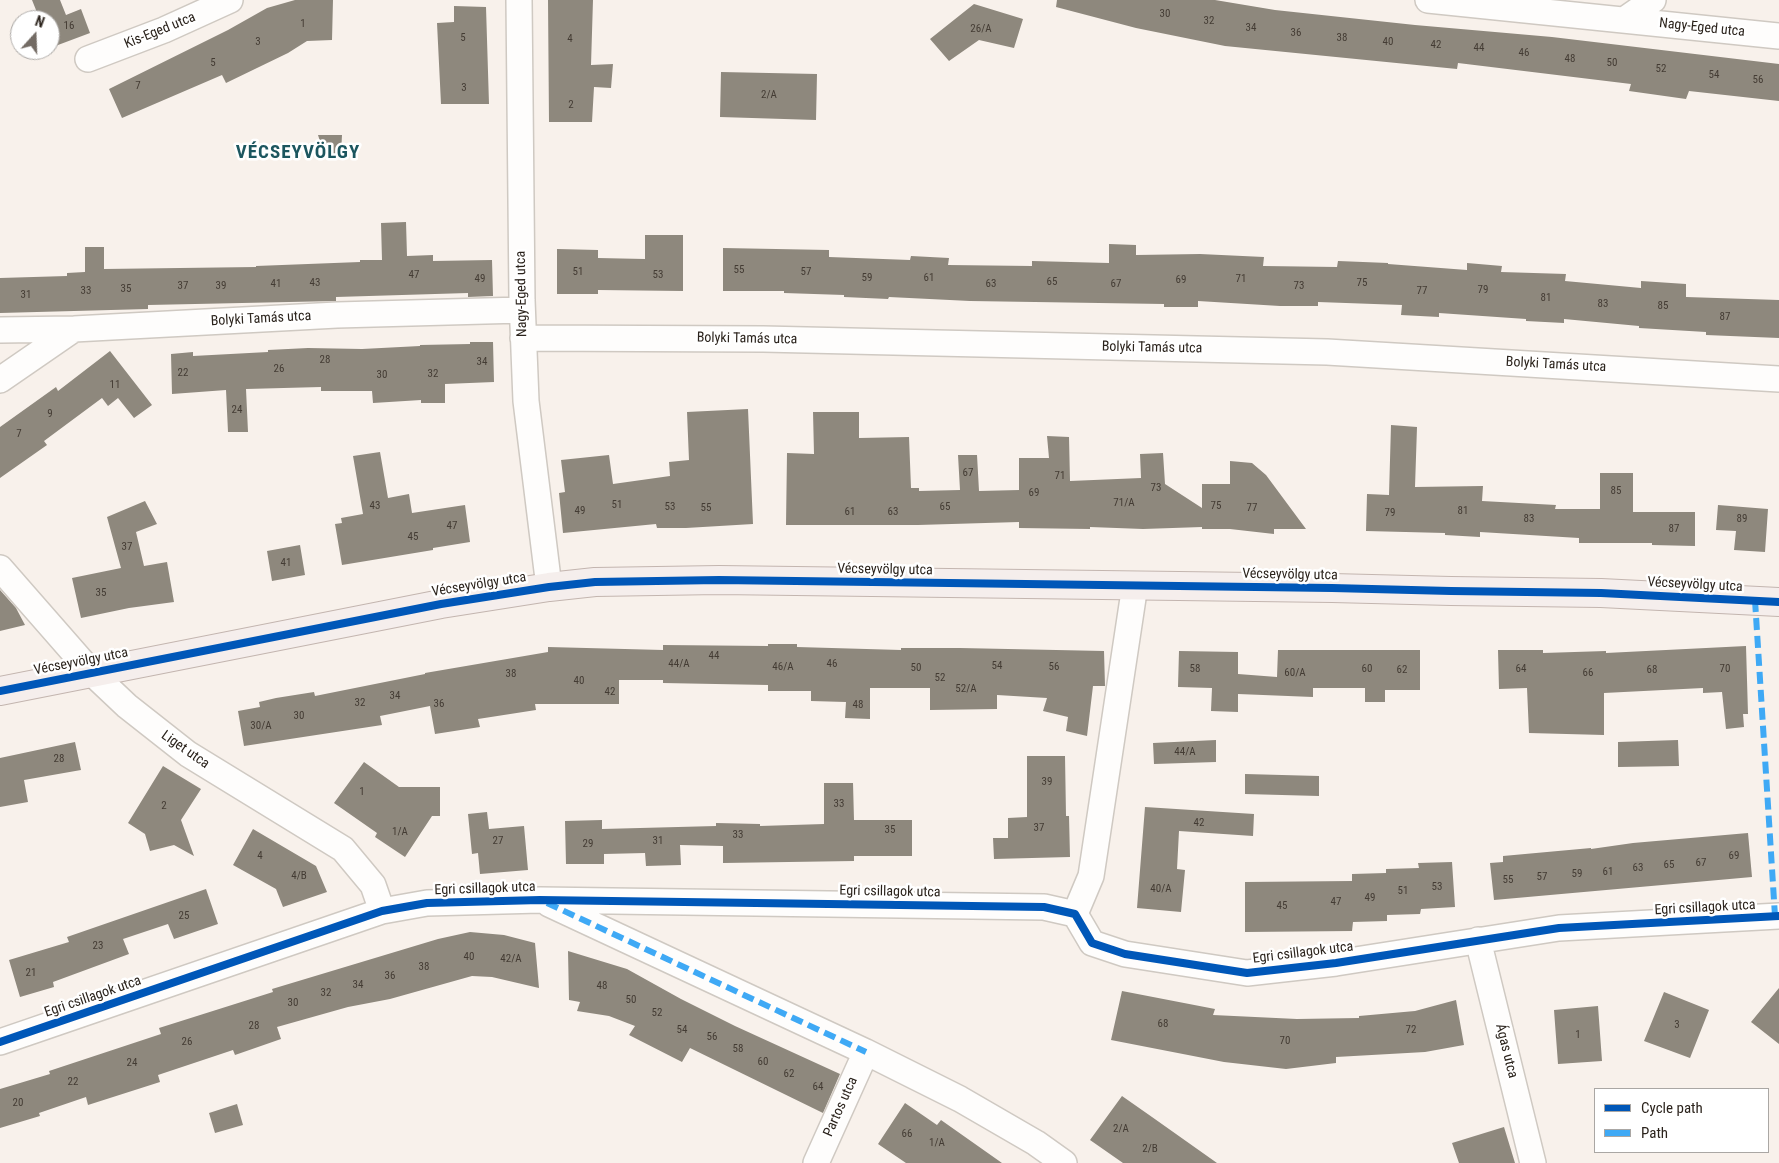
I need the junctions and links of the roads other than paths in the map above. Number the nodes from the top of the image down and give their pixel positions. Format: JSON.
{"nodes":[{"id":1,"x":230,"y":0,"type":"edge"},
{"id":2,"x":519,"y":0,"type":"edge"},
{"id":3,"x":1428,"y":0,"type":"edge"},
{"id":4,"x":1653,"y":0,"type":"edge"},
{"id":5,"x":1624,"y":20,"type":"junction"},
{"id":6,"x":1779,"y":36,"type":"edge"},
{"id":7,"x":88,"y":59,"type":"dead end"},
{"id":8,"x":522,"y":310,"type":"junction"},
{"id":9,"x":74,"y":329,"type":"junction"},
{"id":10,"x":0,"y":330,"type":"edge"},
{"id":11,"x":523,"y":338,"type":"junction"},
{"id":12,"x":1779,"y":379,"type":"edge"},
{"id":13,"x":0,"y":380,"type":"edge"},
{"id":14,"x":0,"y":568,"type":"edge"},
{"id":15,"x":1135,"y":585,"type":"junction"},
{"id":16,"x":549,"y":587,"type":"junction"},
{"id":17,"x":1779,"y":602,"type":"edge"},
{"id":18,"x":91,"y":672,"type":"junction"},
{"id":19,"x":0,"y":691,"type":"edge"},
{"id":20,"x":540,"y":900,"type":"junction"},
{"id":21,"x":382,"y":911,"type":"junction"},
{"id":22,"x":1075,"y":914,"type":"junction"},
{"id":23,"x":1779,"y":916,"type":"edge"},
{"id":24,"x":1478,"y":940,"type":"junction"},
{"id":25,"x":0,"y":1042,"type":"edge"},
{"id":26,"x":866,"y":1052,"type":"junction"},
{"id":27,"x":816,"y":1163,"type":"edge"},
{"id":28,"x":1064,"y":1163,"type":"edge"},
{"id":29,"x":1533,"y":1163,"type":"edge"}],
"edges":[{"from":1,"to":7,"type":"street","name":"Kis-Eged utca"},
{"from":2,"to":8,"type":"street","name":"Nagy-Eged utca"},
{"from":3,"to":5,"type":"street","name":"Nagy-Eged utca"},
{"from":4,"to":5,"type":"street","name":"Nagy-Eged utca"},
{"from":5,"to":6,"type":"street","name":"Nagy-Eged utca"},
{"from":8,"to":9,"type":"street","name":"Bolyki Tamás utca"},
{"from":8,"to":11,"type":"street","name":"Nagy-Eged utca"},
{"from":9,"to":10,"type":"street","name":"Bolyki Tamás utca"},
{"from":9,"to":13,"type":"street"},
{"from":11,"to":12,"type":"street","name":"Bolyki Tamás utca"},
{"from":11,"to":16,"type":"street","name":"Nagy-Eged utca"},
{"from":14,"to":18,"type":"street","name":"Liget utca"},
{"from":15,"to":16,"type":"main road","name":"Vécseyvölgy utca"},
{"from":15,"to":17,"type":"main road","name":"Vécseyvölgy utca"},
{"from":15,"to":22,"type":"street"},
{"from":16,"to":18,"type":"main road","name":"Vécseyvölgy utca"},
{"from":18,"to":19,"type":"main road","name":"Vécseyvölgy utca"},
{"from":18,"to":21,"type":"street","name":"Liget utca"},
{"from":20,"to":21,"type":"street","name":"Egri csillagok utca"},
{"from":20,"to":22,"type":"street","name":"Egri csillagok utca"},
{"from":20,"to":26,"type":"street","name":"Egri csillagok utca"},
{"from":21,"to":25,"type":"street","name":"Egri csillagok utca"},
{"from":22,"to":24,"type":"street","name":"Egri csillagok utca"},
{"from":23,"to":24,"type":"street","name":"Egri csillagok utca"},
{"from":24,"to":29,"type":"street","name":"Ágas utca"},
{"from":26,"to":27,"type":"street","name":"Partos utca"},
{"from":26,"to":28,"type":"street","name":"Egri csillagok utca"}]}
